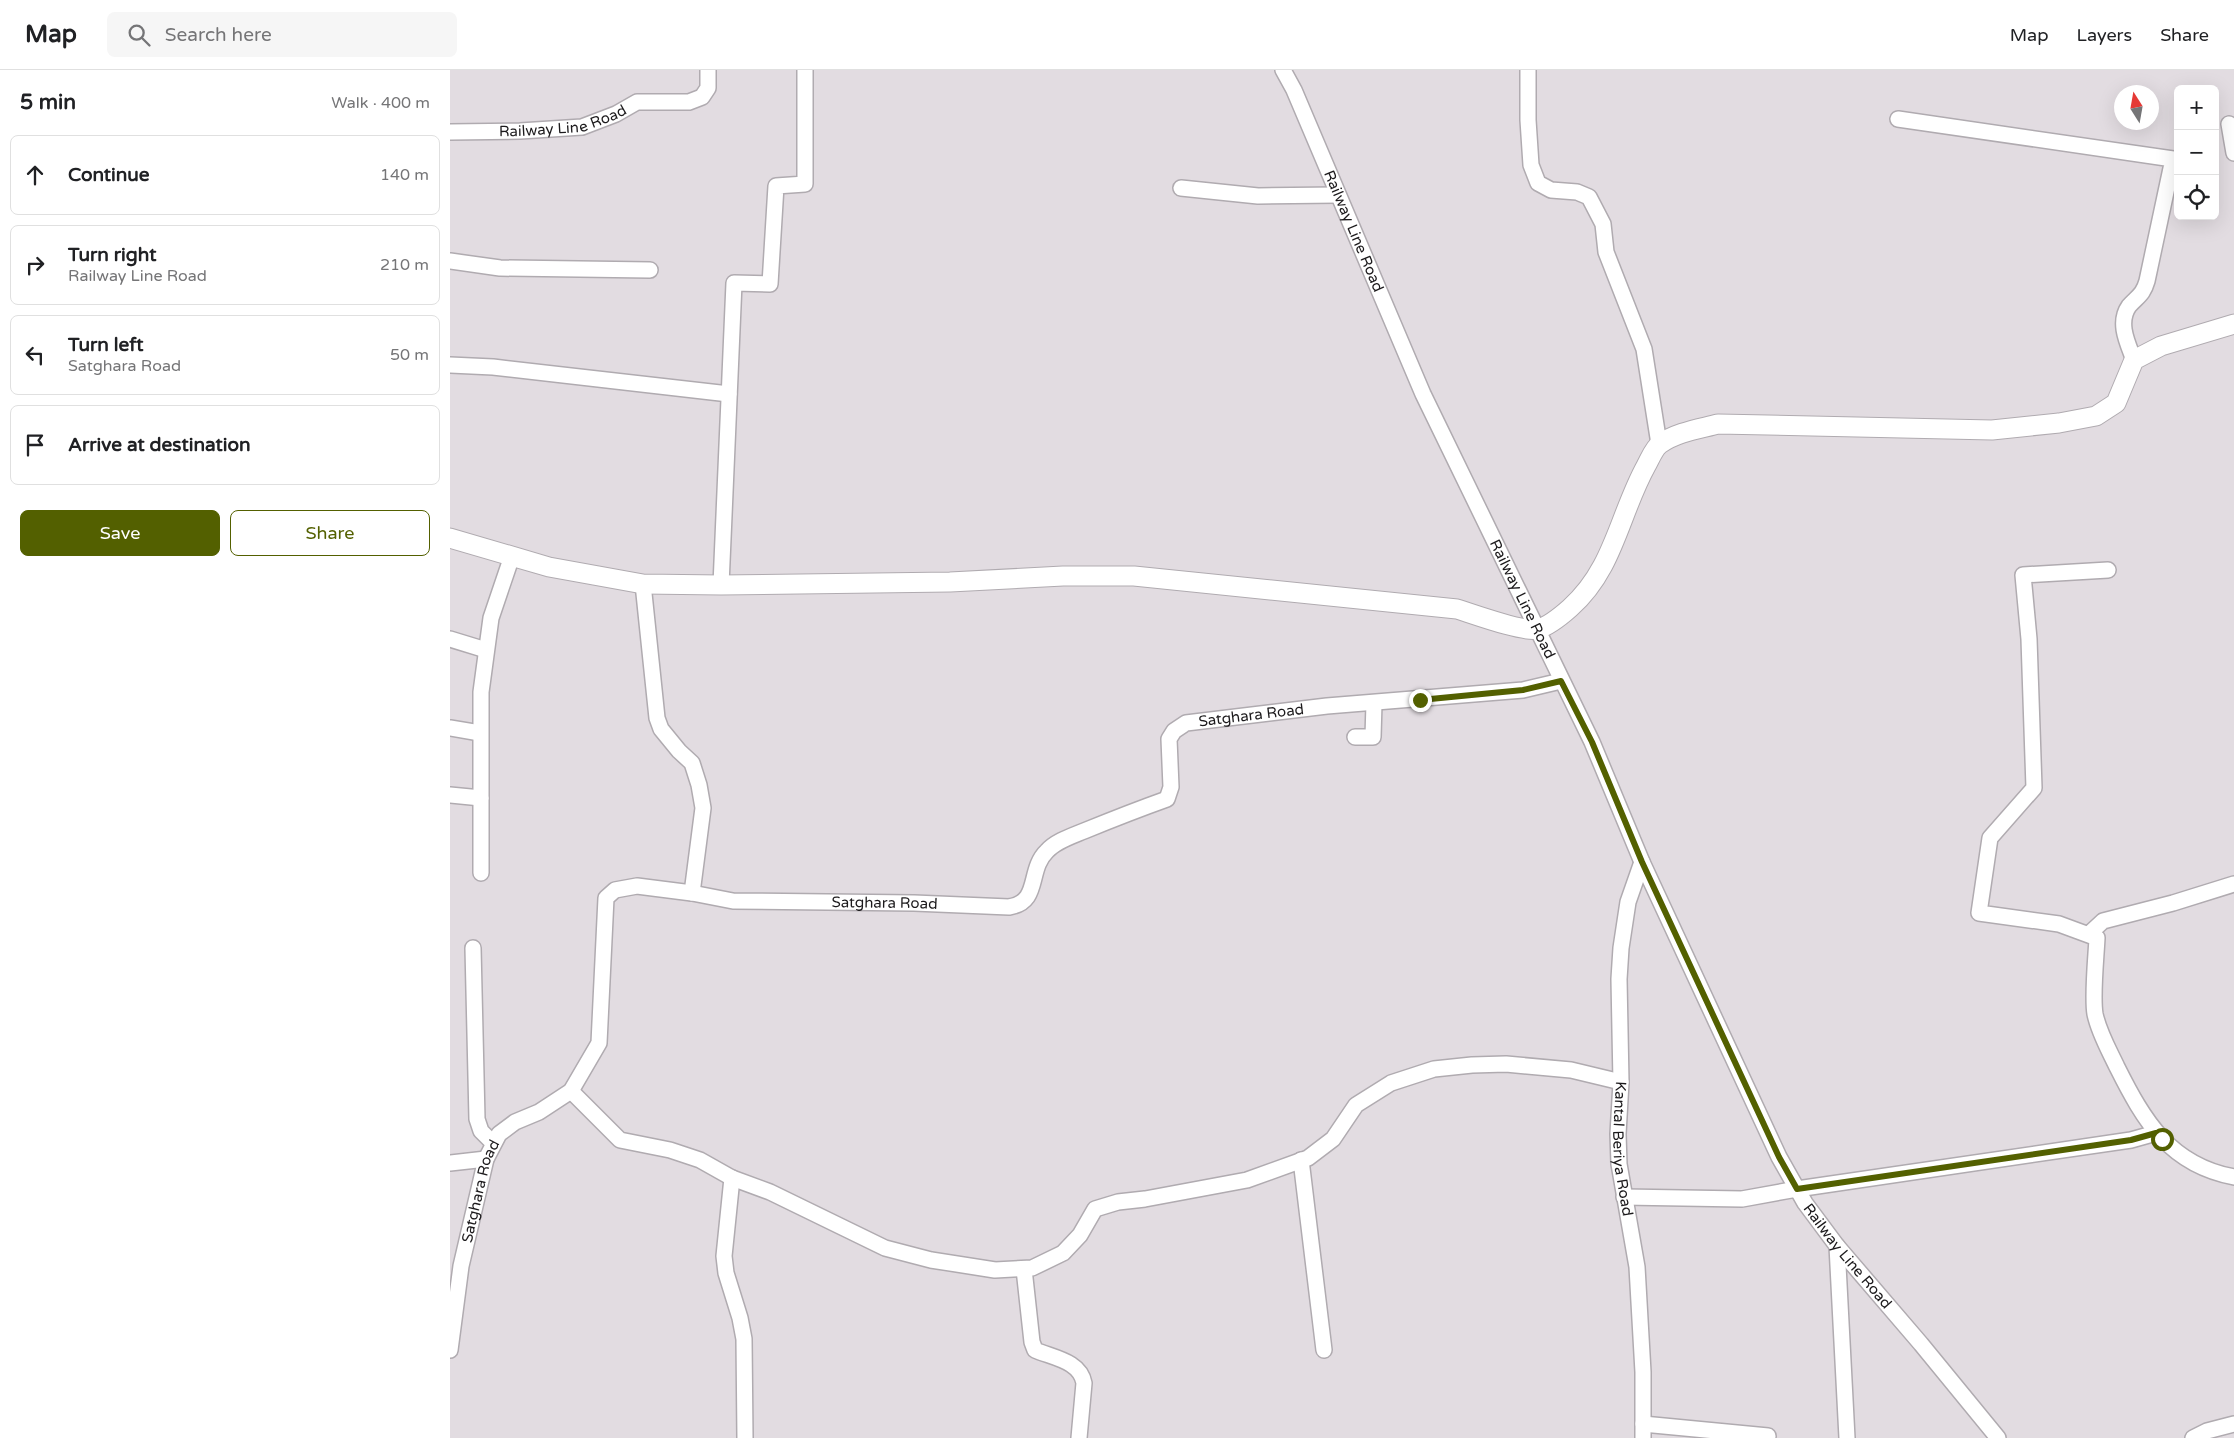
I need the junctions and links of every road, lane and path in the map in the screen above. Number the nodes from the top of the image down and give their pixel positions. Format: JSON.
{"nodes":[{"id":1,"x":708,"y":70,"type":"edge"},
{"id":2,"x":805,"y":70,"type":"edge"},
{"id":3,"x":1283,"y":70,"type":"edge"},
{"id":4,"x":1528,"y":70,"type":"edge"},
{"id":5,"x":1898,"y":118,"type":"dead end"},
{"id":6,"x":2229,"y":124,"type":"dead end"},
{"id":7,"x":450,"y":132,"type":"edge"},
{"id":8,"x":2234,"y":153,"type":"edge"},
{"id":9,"x":1181,"y":188,"type":"dead end"},
{"id":10,"x":1338,"y":195,"type":"junction"},
{"id":11,"x":450,"y":261,"type":"edge"},
{"id":12,"x":650,"y":270,"type":"dead end"},
{"id":13,"x":2234,"y":324,"type":"edge"},
{"id":14,"x":2134,"y":360,"type":"junction"},
{"id":15,"x":450,"y":365,"type":"edge"},
{"id":16,"x":729,"y":394,"type":"junction"},
{"id":17,"x":1659,"y":444,"type":"junction"},
{"id":18,"x":450,"y":538,"type":"edge"},
{"id":19,"x":512,"y":556,"type":"junction"},
{"id":20,"x":2108,"y":570,"type":"dead end"},
{"id":21,"x":643,"y":584,"type":"junction"},
{"id":22,"x":721,"y":585,"type":"junction"},
{"id":23,"x":1537,"y":630,"type":"junction"},
{"id":24,"x":450,"y":639,"type":"edge"},
{"id":25,"x":486,"y":650,"type":"junction"},
{"id":26,"x":1561,"y":681,"type":"junction"},
{"id":27,"x":1374,"y":703,"type":"junction"},
{"id":28,"x":450,"y":728,"type":"edge"},
{"id":29,"x":480,"y":733,"type":"junction"},
{"id":30,"x":1355,"y":737,"type":"dead end"},
{"id":31,"x":450,"y":795,"type":"edge"},
{"id":32,"x":481,"y":798,"type":"junction"},
{"id":33,"x":1642,"y":862,"type":"junction"},
{"id":34,"x":482,"y":873,"type":"dead end"},
{"id":35,"x":2234,"y":884,"type":"edge"},
{"id":36,"x":692,"y":893,"type":"junction"},
{"id":37,"x":2089,"y":934,"type":"junction"},
{"id":38,"x":473,"y":948,"type":"dead end"},
{"id":39,"x":1621,"y":1082,"type":"junction"},
{"id":40,"x":571,"y":1090,"type":"junction"},
{"id":41,"x":2156,"y":1133,"type":"junction"},
{"id":42,"x":493,"y":1143,"type":"junction"},
{"id":43,"x":486,"y":1159,"type":"junction"},
{"id":44,"x":1300,"y":1160,"type":"junction"},
{"id":45,"x":450,"y":1163,"type":"edge"},
{"id":46,"x":2234,"y":1177,"type":"edge"},
{"id":47,"x":732,"y":1178,"type":"junction"},
{"id":48,"x":1797,"y":1189,"type":"junction"},
{"id":49,"x":1624,"y":1196,"type":"junction"},
{"id":50,"x":1837,"y":1246,"type":"junction"},
{"id":51,"x":1024,"y":1269,"type":"junction"},
{"id":52,"x":450,"y":1350,"type":"edge"},
{"id":53,"x":1324,"y":1350,"type":"dead end"},
{"id":54,"x":2234,"y":1424,"type":"edge"},
{"id":55,"x":1643,"y":1431,"type":"edge"},
{"id":56,"x":1768,"y":1436,"type":"dead end"},
{"id":57,"x":745,"y":1438,"type":"edge"},
{"id":58,"x":1079,"y":1438,"type":"edge"},
{"id":59,"x":1847,"y":1438,"type":"edge"},
{"id":60,"x":1998,"y":1438,"type":"edge"},
{"id":61,"x":2193,"y":1438,"type":"edge"}],
"edges":[{"from":1,"to":7,"type":"street","name":"Railway Line Road"},
{"from":2,"to":16,"type":"street"},
{"from":3,"to":10,"type":"street","name":"Railway Line Road"},
{"from":4,"to":17,"type":"street"},
{"from":5,"to":14,"type":"street"},
{"from":6,"to":8,"type":"street"},
{"from":9,"to":10,"type":"street"},
{"from":10,"to":23,"type":"street","name":"Railway Line Road"},
{"from":11,"to":12,"type":"street"},
{"from":13,"to":14,"type":"street"},
{"from":14,"to":17,"type":"street"},
{"from":15,"to":16,"type":"street"},
{"from":16,"to":22,"type":"street"},
{"from":17,"to":23,"type":"street"},
{"from":18,"to":19,"type":"street"},
{"from":19,"to":21,"type":"street"},
{"from":19,"to":25,"type":"street"},
{"from":20,"to":37,"type":"street"},
{"from":21,"to":22,"type":"street"},
{"from":21,"to":36,"type":"street"},
{"from":22,"to":23,"type":"street"},
{"from":23,"to":26,"type":"street","name":"Railway Line Road"},
{"from":24,"to":25,"type":"street"},
{"from":25,"to":29,"type":"street"},
{"from":26,"to":27,"type":"street","name":"Satghara Road"},
{"from":26,"to":33,"type":"street","name":"Railway Line Road"},
{"from":27,"to":30,"type":"street"},
{"from":27,"to":36,"type":"street","name":"Satghara Road"},
{"from":28,"to":29,"type":"street"},
{"from":29,"to":32,"type":"street"},
{"from":31,"to":32,"type":"street"},
{"from":32,"to":34,"type":"street"},
{"from":33,"to":39,"type":"street","name":"Kantal Beriya Road"},
{"from":33,"to":48,"type":"street","name":"Railway Line Road"},
{"from":35,"to":37,"type":"street"},
{"from":36,"to":40,"type":"street","name":"Satghara Road"},
{"from":37,"to":41,"type":"street"},
{"from":38,"to":42,"type":"street"},
{"from":39,"to":44,"type":"street"},
{"from":39,"to":49,"type":"street","name":"Kantal Beriya Road"},
{"from":40,"to":42,"type":"street","name":"Satghara Road"},
{"from":40,"to":47,"type":"street"},
{"from":41,"to":46,"type":"street"},
{"from":41,"to":48,"type":"street"},
{"from":42,"to":43,"type":"street","name":"Satghara Road"},
{"from":43,"to":45,"type":"street"},
{"from":43,"to":52,"type":"street","name":"Satghara Road"},
{"from":44,"to":51,"type":"street"},
{"from":44,"to":53,"type":"street"},
{"from":47,"to":51,"type":"street"},
{"from":47,"to":57,"type":"street"},
{"from":48,"to":49,"type":"street"},
{"from":48,"to":50,"type":"street","name":"Railway Line Road"},
{"from":49,"to":55,"type":"street","name":"Kantal Beriya Road"},
{"from":50,"to":59,"type":"street"},
{"from":50,"to":60,"type":"street","name":"Railway Line Road"},
{"from":51,"to":58,"type":"street"},
{"from":54,"to":61,"type":"street"},
{"from":55,"to":56,"type":"street"}]}
